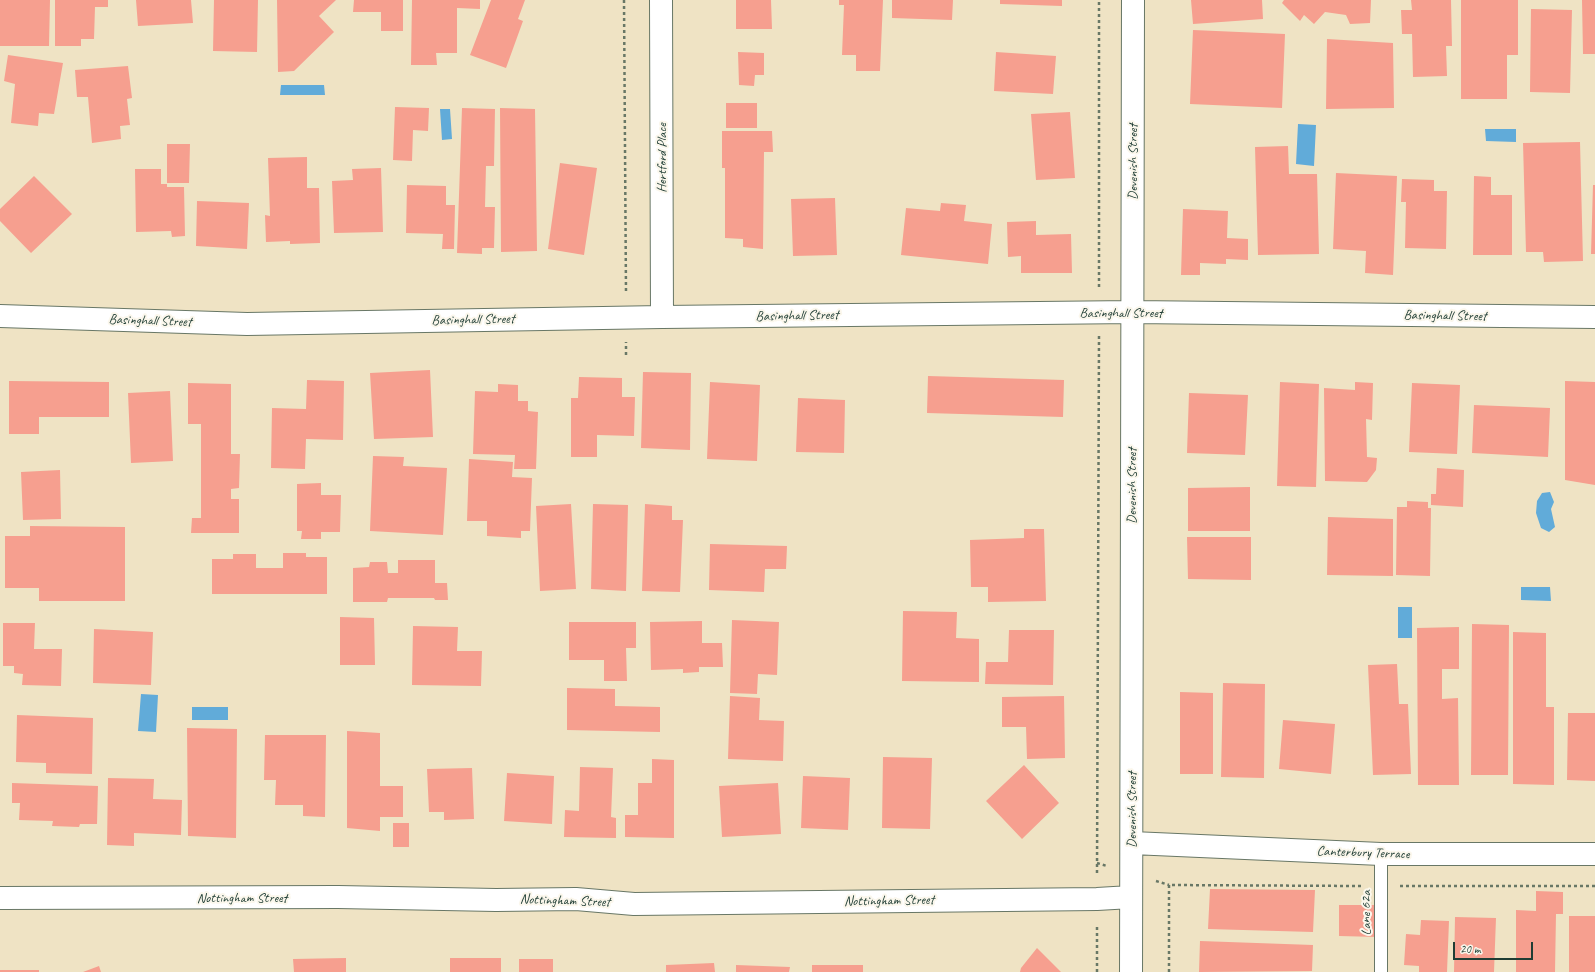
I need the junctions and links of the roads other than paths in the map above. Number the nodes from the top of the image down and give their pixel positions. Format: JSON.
{"nodes":[{"id":1,"x":661,"y":0,"type":"edge"},
{"id":2,"x":1133,"y":0,"type":"edge"},
{"id":3,"x":1133,"y":312,"type":"junction"},
{"id":4,"x":0,"y":316,"type":"edge"},
{"id":5,"x":662,"y":317,"type":"junction"},
{"id":6,"x":1595,"y":317,"type":"edge"},
{"id":7,"x":1132,"y":843,"type":"junction"},
{"id":8,"x":1381,"y":854,"type":"junction"},
{"id":9,"x":1595,"y":854,"type":"edge"},
{"id":10,"x":0,"y":898,"type":"edge"},
{"id":11,"x":1131,"y":898,"type":"junction"},
{"id":12,"x":1131,"y":972,"type":"edge"},
{"id":13,"x":1381,"y":972,"type":"edge"}],
"edges":[{"from":1,"to":5,"type":"street","name":"Hertford Place"},
{"from":2,"to":3,"type":"street","name":"Devenish Street"},
{"from":3,"to":5,"type":"street","name":"Basinghall Street"},
{"from":3,"to":6,"type":"street","name":"Basinghall Street"},
{"from":3,"to":7,"type":"street","name":"Devenish Street"},
{"from":4,"to":5,"type":"street","name":"Basinghall Street"},
{"from":7,"to":8,"type":"street","name":"Canterbury Terrace"},
{"from":7,"to":11,"type":"street","name":"Devenish Street"},
{"from":8,"to":9,"type":"street","name":"Canterbury Terrace"},
{"from":8,"to":13,"type":"lane","name":"Lane 62a"},
{"from":10,"to":11,"type":"street","name":"Nottingham Street"},
{"from":11,"to":12,"type":"street","name":"Devenish Street"}]}
